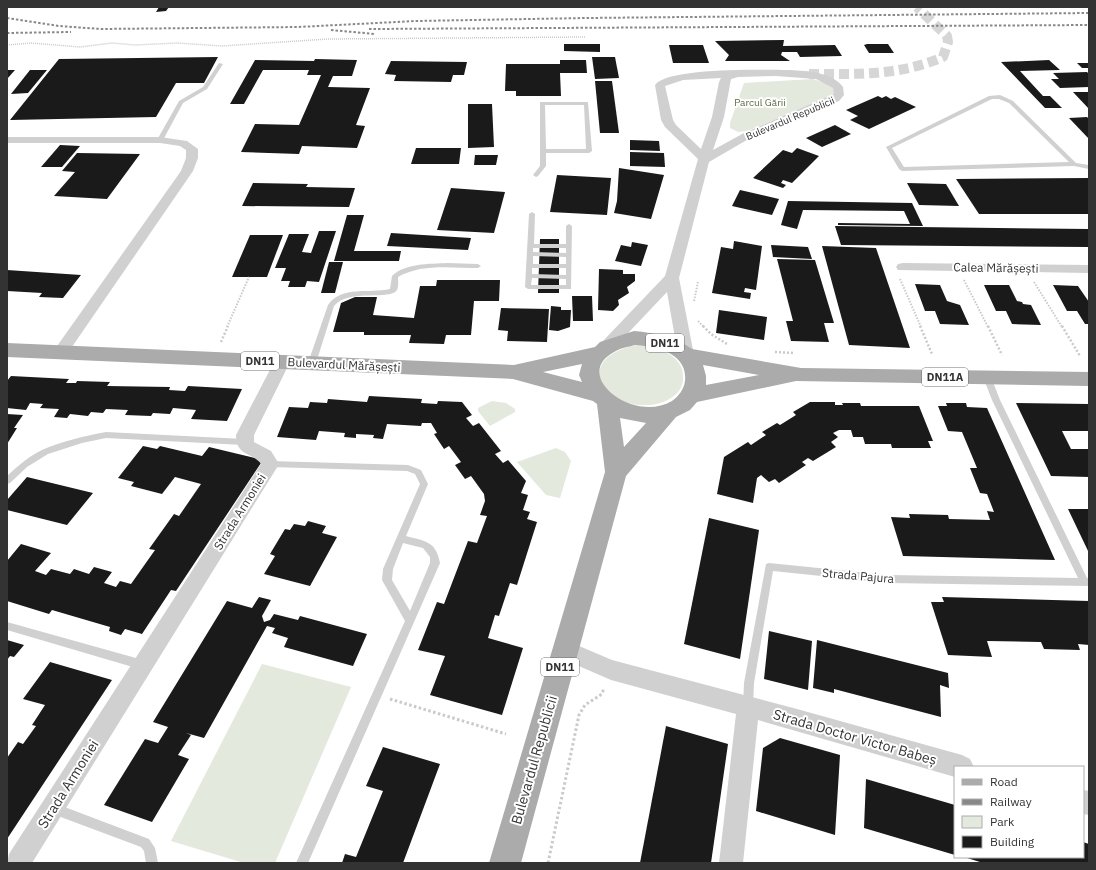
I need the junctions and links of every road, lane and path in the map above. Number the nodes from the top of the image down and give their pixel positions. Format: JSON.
{"nodes":[{"id":1,"x":585,"y":37,"type":"dead end"},
{"id":2,"x":7,"y":45,"type":"edge"},
{"id":3,"x":220,"y":64,"type":"dead end"},
{"id":4,"x":737,"y":74,"type":"junction"},
{"id":5,"x":718,"y":117,"type":"junction"},
{"id":6,"x":748,"y":136,"type":"junction"},
{"id":7,"x":7,"y":140,"type":"edge"},
{"id":8,"x":160,"y":140,"type":"junction"},
{"id":9,"x":543,"y":151,"type":"junction"},
{"id":10,"x":705,"y":159,"type":"junction"},
{"id":11,"x":1074,"y":164,"type":"junction"},
{"id":12,"x":1089,"y":167,"type":"edge"},
{"id":13,"x":536,"y":175,"type":"dead end"},
{"id":14,"x":532,"y":214,"type":"dead end"},
{"id":15,"x":569,"y":226,"type":"dead end"},
{"id":16,"x":530,"y":246,"type":"junction"},
{"id":17,"x":569,"y":246,"type":"junction"},
{"id":18,"x":530,"y":254,"type":"junction"},
{"id":19,"x":569,"y":255,"type":"junction"},
{"id":20,"x":478,"y":266,"type":"dead end"},
{"id":21,"x":529,"y":266,"type":"junction"},
{"id":22,"x":569,"y":266,"type":"junction"},
{"id":23,"x":903,"y":267,"type":"joint"},
{"id":24,"x":958,"y":267,"type":"junction"},
{"id":25,"x":1026,"y":268,"type":"junction"},
{"id":26,"x":1089,"y":269,"type":"edge"},
{"id":27,"x":529,"y":276,"type":"junction"},
{"id":28,"x":249,"y":277,"type":"dead end"},
{"id":29,"x":569,"y":277,"type":"junction"},
{"id":30,"x":672,"y":278,"type":"junction"},
{"id":31,"x":698,"y":282,"type":"dead end"},
{"id":32,"x":694,"y":303,"type":"dead end"},
{"id":33,"x":696,"y":318,"type":"dead end"},
{"id":34,"x":221,"y":343,"type":"dead end"},
{"id":35,"x":730,"y":345,"type":"dead end"},
{"id":36,"x":602,"y":350,"type":"junction"},
{"id":37,"x":8,"y":352,"type":"edge"},
{"id":38,"x":774,"y":352,"type":"dead end"},
{"id":39,"x":60,"y":353,"type":"junction"},
{"id":40,"x":794,"y":353,"type":"dead end"},
{"id":41,"x":932,"y":354,"type":"dead end"},
{"id":42,"x":686,"y":355,"type":"junction"},
{"id":43,"x":1002,"y":355,"type":"dead end"},
{"id":44,"x":1080,"y":356,"type":"dead end"},
{"id":45,"x":282,"y":362,"type":"junction"},
{"id":46,"x":312,"y":363,"type":"junction"},
{"id":47,"x":514,"y":372,"type":"junction"},
{"id":48,"x":801,"y":375,"type":"junction"},
{"id":49,"x":987,"y":378,"type":"junction"},
{"id":50,"x":1089,"y":379,"type":"edge"},
{"id":51,"x":692,"y":395,"type":"junction"},
{"id":52,"x":602,"y":399,"type":"junction"},
{"id":53,"x":668,"y":412,"type":"junction"},
{"id":54,"x":244,"y":442,"type":"junction"},
{"id":55,"x":270,"y":464,"type":"junction"},
{"id":56,"x":616,"y":472,"type":"junction"},
{"id":57,"x":7,"y":481,"type":"edge"},
{"id":58,"x":401,"y":539,"type":"junction"},
{"id":59,"x":1087,"y":582,"type":"edge"},
{"id":60,"x":410,"y":621,"type":"junction"},
{"id":61,"x":7,"y":626,"type":"edge"},
{"id":62,"x":565,"y":650,"type":"junction"},
{"id":63,"x":144,"y":665,"type":"junction"},
{"id":64,"x":605,"y":684,"type":"dead end"},
{"id":65,"x":377,"y":696,"type":"junction"},
{"id":66,"x":748,"y":707,"type":"junction"},
{"id":67,"x":506,"y":734,"type":"dead end"},
{"id":68,"x":958,"y":766,"type":"edge"},
{"id":69,"x":53,"y":809,"type":"junction"},
{"id":70,"x":18,"y":863,"type":"edge"},
{"id":71,"x":152,"y":863,"type":"edge"},
{"id":72,"x":302,"y":863,"type":"edge"},
{"id":73,"x":505,"y":863,"type":"edge"},
{"id":74,"x":548,"y":863,"type":"edge"},
{"id":75,"x":732,"y":863,"type":"edge"}],
"edges":[{"from":1,"to":2,"type":"path"},
{"from":3,"to":8,"type":"lane"},
{"from":4,"to":5,"type":"street"},
{"from":4,"to":6,"type":"street","name":"Bulevardul Republicii"},
{"from":4,"to":10,"type":"street","name":"Bulevardul Republicii"},
{"from":5,"to":6,"type":"street"},
{"from":5,"to":10,"type":"street"},
{"from":6,"to":10,"type":"street","name":"Bulevardul Republicii"},
{"from":7,"to":8,"type":"street"},
{"from":8,"to":39,"type":"street"},
{"from":9,"to":9,"type":"lane"},
{"from":9,"to":13,"type":"lane"},
{"from":10,"to":30,"type":"street"},
{"from":11,"to":11,"type":"lane"},
{"from":11,"to":12,"type":"lane"},
{"from":14,"to":16,"type":"lane"},
{"from":15,"to":17,"type":"lane"},
{"from":16,"to":17,"type":"lane"},
{"from":16,"to":18,"type":"lane"},
{"from":17,"to":19,"type":"lane"},
{"from":18,"to":19,"type":"lane"},
{"from":18,"to":21,"type":"lane"},
{"from":19,"to":22,"type":"lane"},
{"from":20,"to":46,"type":"lane"},
{"from":21,"to":22,"type":"lane"},
{"from":21,"to":27,"type":"lane"},
{"from":22,"to":29,"type":"lane"},
{"from":23,"to":24,"type":"street","name":"Calea Mărășești"},
{"from":23,"to":41,"type":"path"},
{"from":24,"to":25,"type":"street","name":"Calea Mărășești"},
{"from":24,"to":43,"type":"path"},
{"from":25,"to":26,"type":"street","name":"Calea Mărășești"},
{"from":25,"to":44,"type":"path"},
{"from":27,"to":29,"type":"lane"},
{"from":27,"to":29,"type":"lane"},
{"from":28,"to":34,"type":"path"},
{"from":30,"to":36,"type":"street"},
{"from":30,"to":42,"type":"street"},
{"from":31,"to":32,"type":"path"},
{"from":33,"to":35,"type":"path"},
{"from":36,"to":42,"type":"main road","number":"DN11"},
{"from":36,"to":47,"type":"main road","name":"Bulevardul Mărășești","number":"DN11"},
{"from":36,"to":52,"type":"main road","number":"DN11"},
{"from":37,"to":39,"type":"main road","name":"Bulevardul Mărășești","number":"DN11"},
{"from":38,"to":40,"type":"path"},
{"from":39,"to":45,"type":"main road","name":"Bulevardul Mărășești","number":"DN11"},
{"from":42,"to":48,"type":"main road"},
{"from":42,"to":51,"type":"main road","number":"DN11"},
{"from":45,"to":46,"type":"main road","name":"Bulevardul Mărășești","number":"DN11"},
{"from":45,"to":54,"type":"street"},
{"from":46,"to":47,"type":"main road","name":"Bulevardul Mărășești","number":"DN11"},
{"from":47,"to":52,"type":"main road","name":"Bulevardul Mărășești","number":"DN11"},
{"from":48,"to":49,"type":"main road","number":"DN11A"},
{"from":48,"to":51,"type":"main road","number":"DN11A"},
{"from":49,"to":50,"type":"main road","number":"DN11A"},
{"from":49,"to":59,"type":"lane"},
{"from":51,"to":53,"type":"main road","number":"DN11"},
{"from":52,"to":53,"type":"main road","number":"DN11"},
{"from":52,"to":56,"type":"main road","number":"DN11"},
{"from":53,"to":56,"type":"main road","number":"DN11"},
{"from":54,"to":55,"type":"street","name":"Strada Armoniei"},
{"from":54,"to":57,"type":"lane"},
{"from":55,"to":58,"type":"lane"},
{"from":55,"to":63,"type":"street","name":"Strada Armoniei"},
{"from":56,"to":62,"type":"main road","name":"Bulevardul Republicii","number":"DN11"},
{"from":58,"to":60,"type":"lane"},
{"from":58,"to":60,"type":"lane"},
{"from":59,"to":66,"type":"lane","name":"Strada Pajura"},
{"from":60,"to":65,"type":"lane"},
{"from":61,"to":63,"type":"lane"},
{"from":62,"to":66,"type":"street","name":"Strada Doctor Victor Babeș"},
{"from":62,"to":73,"type":"main road","name":"Bulevardul Republicii","number":"DN11"},
{"from":63,"to":69,"type":"street","name":"Strada Armoniei"},
{"from":64,"to":74,"type":"path"},
{"from":65,"to":67,"type":"path"},
{"from":65,"to":72,"type":"lane"},
{"from":66,"to":68,"type":"street","name":"Strada Doctor Victor Babeș"},
{"from":66,"to":75,"type":"street"},
{"from":69,"to":70,"type":"street","name":"Strada Armoniei"},
{"from":69,"to":71,"type":"lane"}]}
